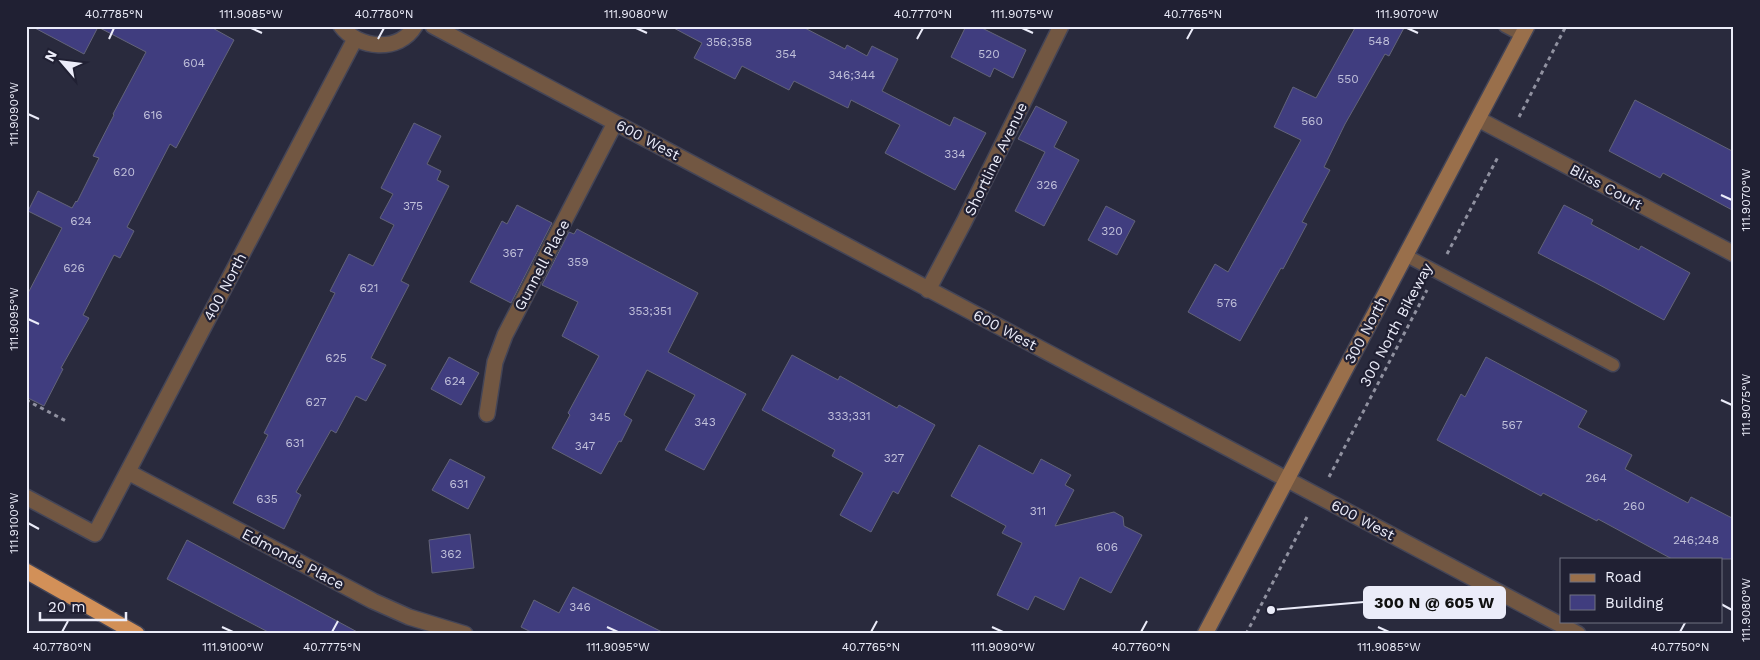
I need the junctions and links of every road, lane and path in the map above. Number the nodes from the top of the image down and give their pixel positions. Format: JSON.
{"nodes":[{"id":1,"x":341,"y":26,"type":"edge"},
{"id":2,"x":415,"y":26,"type":"edge"},
{"id":3,"x":433,"y":26,"type":"edge"},
{"id":4,"x":1061,"y":26,"type":"edge"},
{"id":5,"x":1505,"y":26,"type":"edge"},
{"id":6,"x":1566,"y":26,"type":"edge"},
{"id":7,"x":1525,"y":31,"type":"edge"},
{"id":8,"x":355,"y":39,"type":"junction"},
{"id":9,"x":1478,"y":119,"type":"junction"},
{"id":10,"x":615,"y":123,"type":"junction"},
{"id":11,"x":1509,"y":136,"type":"junction"},
{"id":12,"x":1734,"y":254,"type":"edge"},
{"id":13,"x":1405,"y":255,"type":"junction"},
{"id":14,"x":1437,"y":272,"type":"junction"},
{"id":15,"x":928,"y":290,"type":"junction"},
{"id":16,"x":1613,"y":365,"type":"dead end"},
{"id":17,"x":26,"y":400,"type":"edge"},
{"id":18,"x":487,"y":414,"type":"dead end"},
{"id":19,"x":66,"y":421,"type":"dead end"},
{"id":20,"x":128,"y":472,"type":"junction"},
{"id":21,"x":1287,"y":480,"type":"junction"},
{"id":22,"x":1318,"y":496,"type":"junction"},
{"id":23,"x":26,"y":497,"type":"edge"},
{"id":24,"x":26,"y":571,"type":"edge"},
{"id":25,"x":137,"y":634,"type":"edge"},
{"id":26,"x":465,"y":634,"type":"edge"},
{"id":27,"x":1205,"y":634,"type":"edge"},
{"id":28,"x":1246,"y":634,"type":"edge"},
{"id":29,"x":1578,"y":634,"type":"edge"}],
"edges":[{"from":1,"to":8,"type":"street"},
{"from":2,"to":8,"type":"street"},
{"from":3,"to":10,"type":"street","name":"600 West"},
{"from":4,"to":15,"type":"street","name":"Shortline Avenue"},
{"from":5,"to":7,"type":"lane"},
{"from":6,"to":11,"type":"path","name":"300 North Bikeway"},
{"from":7,"to":9,"type":"street","name":"300 North"},
{"from":8,"to":20,"type":"street","name":"400 North"},
{"from":9,"to":11,"type":"street","name":"Bliss Court"},
{"from":9,"to":13,"type":"street","name":"300 North"},
{"from":10,"to":15,"type":"street","name":"600 West"},
{"from":10,"to":18,"type":"street","name":"Gunnell Place"},
{"from":11,"to":12,"type":"street","name":"Bliss Court"},
{"from":11,"to":14,"type":"path","name":"300 North Bikeway"},
{"from":13,"to":14,"type":"lane"},
{"from":13,"to":21,"type":"street","name":"300 North"},
{"from":14,"to":16,"type":"lane"},
{"from":14,"to":22,"type":"path","name":"300 North Bikeway"},
{"from":15,"to":21,"type":"street","name":"600 West"},
{"from":17,"to":19,"type":"path"},
{"from":20,"to":23,"type":"street","name":"400 North"},
{"from":20,"to":26,"type":"street","name":"Edmonds Place"},
{"from":21,"to":22,"type":"street","name":"600 West"},
{"from":21,"to":27,"type":"street","name":"300 North"},
{"from":22,"to":28,"type":"path","name":"300 North Bikeway"},
{"from":22,"to":29,"type":"street","name":"600 West"},
{"from":24,"to":25,"type":"highway"}]}
